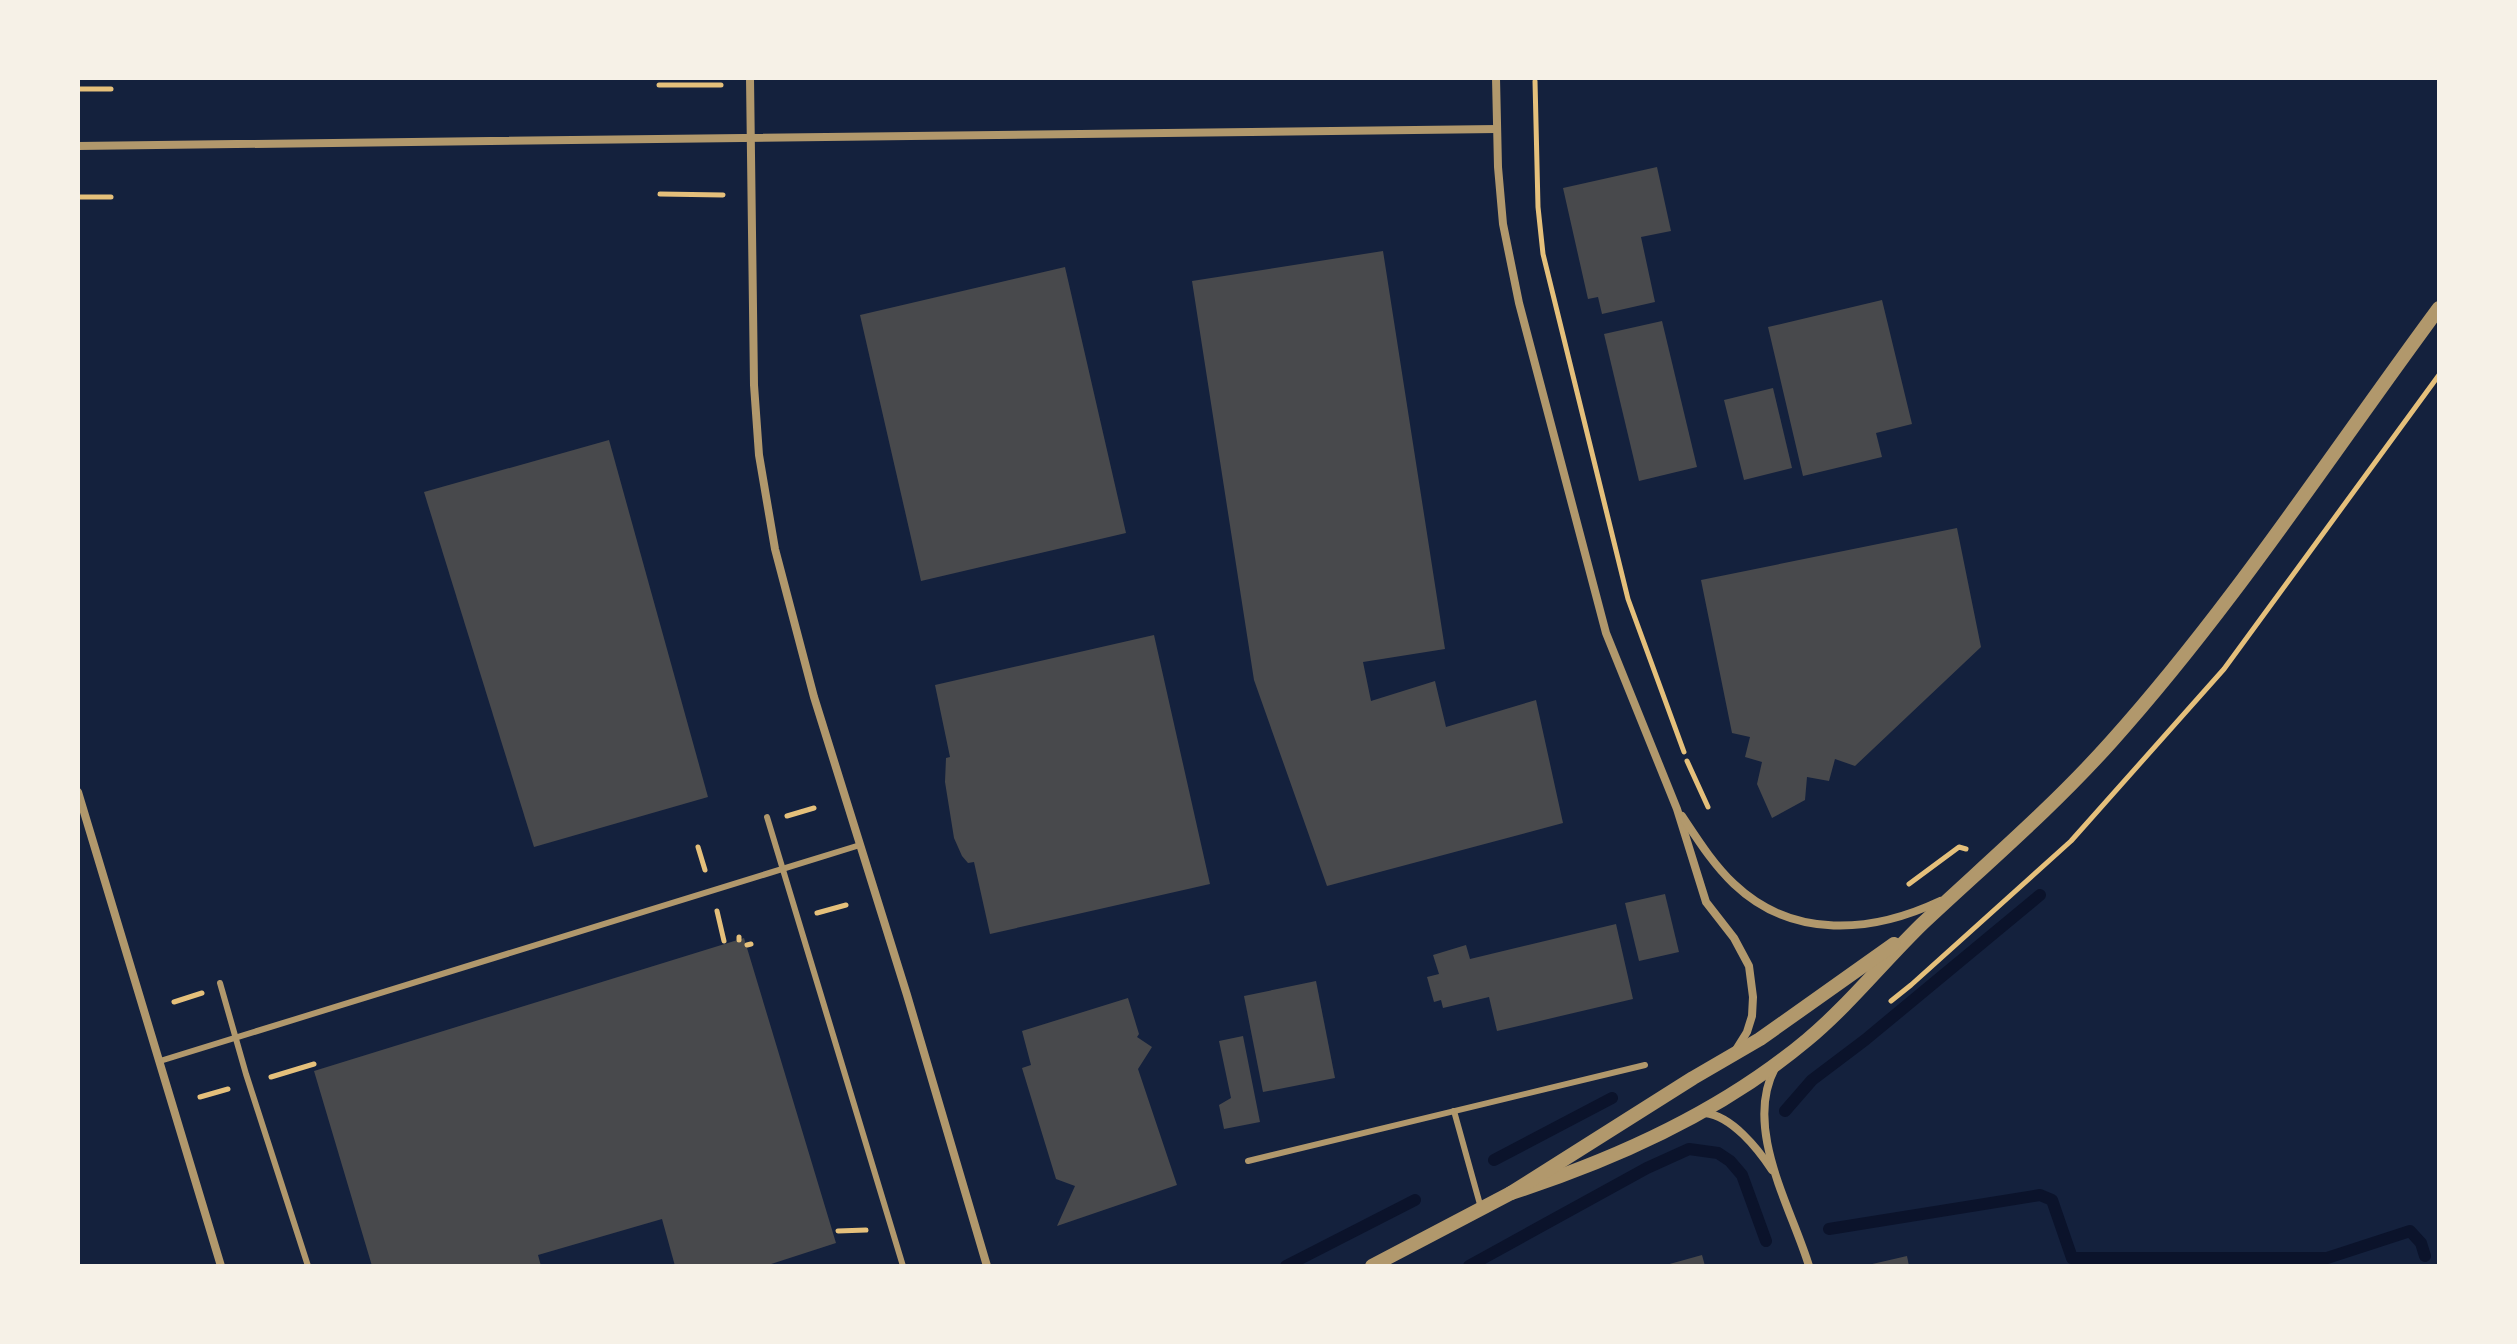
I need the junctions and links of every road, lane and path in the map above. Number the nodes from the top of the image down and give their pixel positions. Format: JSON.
{"nodes":[{"id":1,"x":750,"y":78,"type":"edge"},
{"id":2,"x":1496,"y":78,"type":"edge"},
{"id":3,"x":1535,"y":81,"type":"dead end"},
{"id":4,"x":659,"y":85,"type":"dead end"},
{"id":5,"x":721,"y":85,"type":"dead end"},
{"id":6,"x":78,"y":89,"type":"edge"},
{"id":7,"x":111,"y":89,"type":"dead end"},
{"id":8,"x":1497,"y":129,"type":"junction"},
{"id":9,"x":751,"y":139,"type":"junction"},
{"id":10,"x":78,"y":146,"type":"edge"},
{"id":11,"x":660,"y":194,"type":"dead end"},
{"id":12,"x":723,"y":195,"type":"dead end"},
{"id":13,"x":78,"y":197,"type":"edge"},
{"id":14,"x":111,"y":197,"type":"dead end"},
{"id":15,"x":2439,"y":308,"type":"edge"},
{"id":16,"x":2439,"y":375,"type":"edge"},
{"id":17,"x":2369,"y":469,"type":"dead end"},
{"id":18,"x":78,"y":792,"type":"edge"},
{"id":19,"x":814,"y":808,"type":"dead end"},
{"id":20,"x":1677,"y":809,"type":"junction"},
{"id":21,"x":1710,"y":811,"type":"dead end"},
{"id":22,"x":767,"y":817,"type":"dead end"},
{"id":23,"x":783,"y":817,"type":"dead end"},
{"id":24,"x":860,"y":845,"type":"junction"},
{"id":25,"x":698,"y":847,"type":"dead end"},
{"id":26,"x":1959,"y":847,"type":"dead end"},
{"id":27,"x":783,"y":871,"type":"junction"},
{"id":28,"x":706,"y":875,"type":"dead end"},
{"id":29,"x":1902,"y":888,"type":"dead end"},
{"id":30,"x":1959,"y":890,"type":"junction"},
{"id":31,"x":846,"y":905,"type":"dead end"},
{"id":32,"x":717,"y":910,"type":"dead end"},
{"id":33,"x":812,"y":915,"type":"dead end"},
{"id":34,"x":1921,"y":926,"type":"junction"},
{"id":35,"x":724,"y":941,"type":"dead end"},
{"id":36,"x":220,"y":983,"type":"dead end"},
{"id":37,"x":206,"y":992,"type":"dead end"},
{"id":38,"x":174,"y":1002,"type":"dead end"},
{"id":39,"x":235,"y":1036,"type":"junction"},
{"id":40,"x":1729,"y":1057,"type":"junction"},
{"id":41,"x":1782,"y":1059,"type":"junction"},
{"id":42,"x":160,"y":1061,"type":"junction"},
{"id":43,"x":314,"y":1064,"type":"dead end"},
{"id":44,"x":1645,"y":1065,"type":"dead end"},
{"id":45,"x":271,"y":1077,"type":"dead end"},
{"id":46,"x":236,"y":1087,"type":"dead end"},
{"id":47,"x":200,"y":1097,"type":"dead end"},
{"id":48,"x":1454,"y":1111,"type":"junction"},
{"id":49,"x":1695,"y":1115,"type":"junction"},
{"id":50,"x":1248,"y":1161,"type":"dead end"},
{"id":51,"x":1779,"y":1181,"type":"junction"},
{"id":52,"x":1511,"y":1193,"type":"junction"},
{"id":53,"x":1481,"y":1208,"type":"junction"},
{"id":54,"x":866,"y":1230,"type":"dead end"},
{"id":55,"x":838,"y":1231,"type":"dead end"},
{"id":56,"x":221,"y":1266,"type":"edge"},
{"id":57,"x":308,"y":1266,"type":"edge"},
{"id":58,"x":901,"y":1266,"type":"edge"},
{"id":59,"x":988,"y":1266,"type":"edge"},
{"id":60,"x":1372,"y":1266,"type":"edge"},
{"id":61,"x":1809,"y":1266,"type":"edge"}],
"edges":[{"from":1,"to":9,"type":"street"},
{"from":2,"to":8,"type":"street"},
{"from":3,"to":21,"type":"path"},
{"from":4,"to":5,"type":"path"},
{"from":6,"to":7,"type":"path"},
{"from":8,"to":9,"type":"street"},
{"from":8,"to":20,"type":"street"},
{"from":9,"to":10,"type":"street"},
{"from":9,"to":24,"type":"street"},
{"from":11,"to":12,"type":"path"},
{"from":13,"to":14,"type":"path"},
{"from":15,"to":30,"type":"street"},
{"from":16,"to":17,"type":"path"},
{"from":18,"to":42,"type":"street"},
{"from":19,"to":23,"type":"path"},
{"from":20,"to":30,"type":"street"},
{"from":20,"to":40,"type":"street"},
{"from":22,"to":27,"type":"lane"},
{"from":24,"to":27,"type":"lane"},
{"from":24,"to":59,"type":"street"},
{"from":25,"to":28,"type":"path"},
{"from":26,"to":29,"type":"path"},
{"from":27,"to":39,"type":"lane"},
{"from":27,"to":58,"type":"lane"},
{"from":30,"to":34,"type":"street"},
{"from":31,"to":33,"type":"path"},
{"from":32,"to":35,"type":"path"},
{"from":34,"to":40,"type":"street"},
{"from":34,"to":41,"type":"street"},
{"from":36,"to":39,"type":"lane"},
{"from":37,"to":38,"type":"path"},
{"from":39,"to":42,"type":"lane"},
{"from":39,"to":57,"type":"lane"},
{"from":40,"to":52,"type":"street"},
{"from":41,"to":49,"type":"street"},
{"from":41,"to":51,"type":"street"},
{"from":42,"to":56,"type":"street"},
{"from":43,"to":45,"type":"path"},
{"from":44,"to":48,"type":"lane"},
{"from":46,"to":47,"type":"path"},
{"from":48,"to":50,"type":"lane"},
{"from":48,"to":53,"type":"lane"},
{"from":49,"to":51,"type":"street"},
{"from":49,"to":52,"type":"street"},
{"from":51,"to":61,"type":"street"},
{"from":52,"to":53,"type":"street"},
{"from":53,"to":60,"type":"street"},
{"from":54,"to":55,"type":"path"}]}
